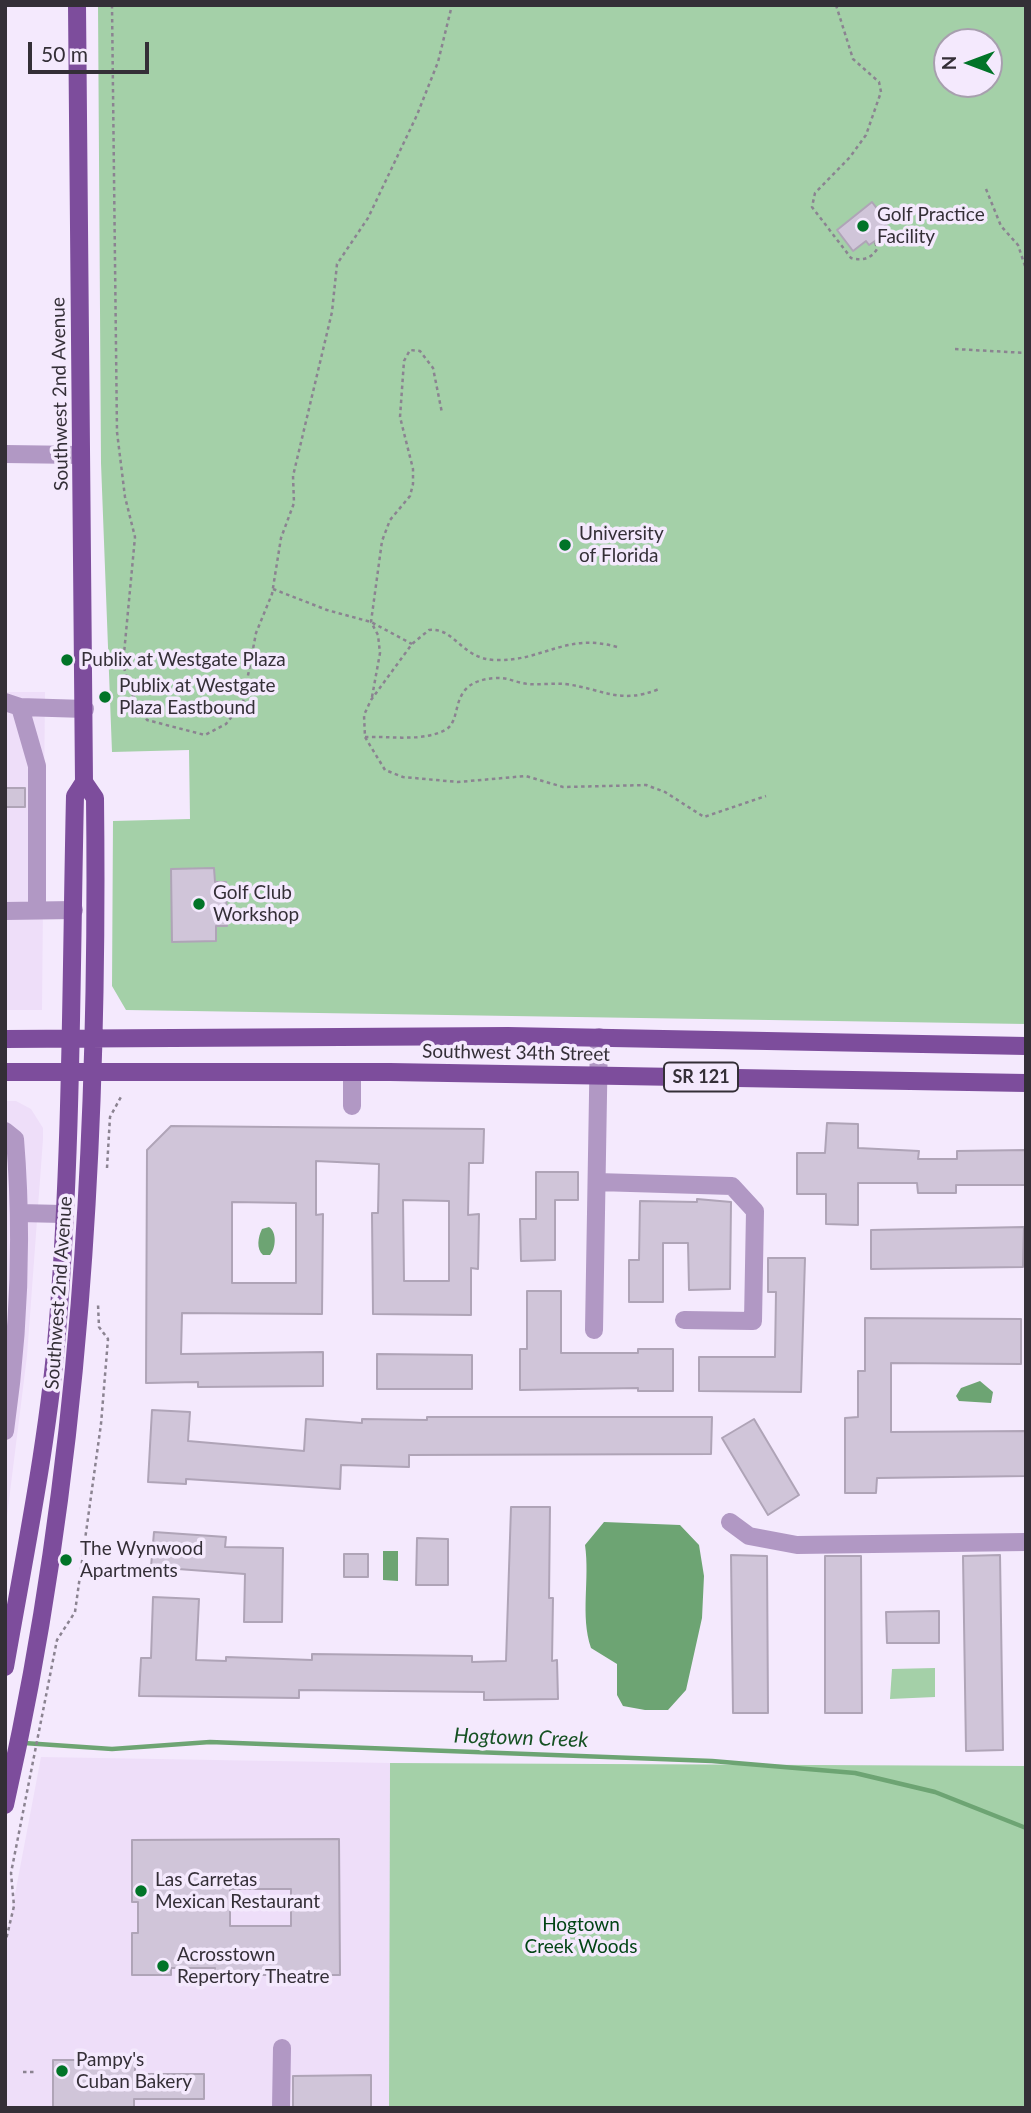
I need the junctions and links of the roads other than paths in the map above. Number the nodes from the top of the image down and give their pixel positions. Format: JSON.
{"nodes":[{"id":1,"x":77,"y":5,"type":"edge"},
{"id":2,"x":5,"y":454,"type":"edge"},
{"id":3,"x":81,"y":455,"type":"junction"},
{"id":4,"x":13,"y":704,"type":"edge"},
{"id":5,"x":85,"y":709,"type":"junction"},
{"id":6,"x":84,"y":782,"type":"junction"},
{"id":7,"x":37,"y":910,"type":"junction"},
{"id":8,"x":74,"y":910,"type":"junction"},
{"id":9,"x":5,"y":911,"type":"edge"},
{"id":10,"x":599,"y":1037,"type":"junction"},
{"id":11,"x":95,"y":1038,"type":"junction"},
{"id":12,"x":71,"y":1039,"type":"junction"},
{"id":13,"x":5,"y":1040,"type":"edge"},
{"id":14,"x":1026,"y":1046,"type":"edge"},
{"id":15,"x":70,"y":1071,"type":"junction"},
{"id":16,"x":94,"y":1071,"type":"junction"},
{"id":17,"x":5,"y":1072,"type":"edge"},
{"id":18,"x":352,"y":1072,"type":"junction"},
{"id":19,"x":599,"y":1075,"type":"junction"},
{"id":20,"x":1026,"y":1083,"type":"edge"},
{"id":21,"x":352,"y":1106,"type":"dead end"},
{"id":22,"x":5,"y":1130,"type":"edge"},
{"id":23,"x":597,"y":1182,"type":"junction"},
{"id":24,"x":19,"y":1213,"type":"junction"},
{"id":25,"x":63,"y":1214,"type":"junction"},
{"id":26,"x":684,"y":1320,"type":"dead end"},
{"id":27,"x":594,"y":1330,"type":"dead end"},
{"id":28,"x":5,"y":1431,"type":"edge"},
{"id":29,"x":730,"y":1522,"type":"dead end"},
{"id":30,"x":1026,"y":1542,"type":"edge"},
{"id":31,"x":9,"y":1619,"type":"edge"},
{"id":32,"x":40,"y":1622,"type":"junction"},
{"id":33,"x":5,"y":1667,"type":"edge"},
{"id":34,"x":5,"y":1805,"type":"edge"},
{"id":35,"x":282,"y":2048,"type":"dead end"},
{"id":36,"x":281,"y":2108,"type":"edge"}],
"edges":[{"from":1,"to":3,"type":"main road","name":"Southwest 2nd Avenue"},
{"from":2,"to":3,"type":"street"},
{"from":3,"to":5,"type":"main road","name":"Southwest 2nd Avenue"},
{"from":4,"to":5,"type":"street"},
{"from":4,"to":7,"type":"street"},
{"from":5,"to":6,"type":"main road","name":"Southwest 2nd Avenue"},
{"from":6,"to":8,"type":"main road","name":"Southwest 2nd Avenue"},
{"from":6,"to":11,"type":"main road","name":"Southwest 2nd Avenue"},
{"from":7,"to":8,"type":"street"},
{"from":7,"to":9,"type":"street"},
{"from":8,"to":12,"type":"main road","name":"Southwest 2nd Avenue"},
{"from":10,"to":11,"type":"main road","name":"Southwest 34th Street","number":"SR 121"},
{"from":10,"to":14,"type":"main road","name":"Southwest 34th Street","number":"SR 121"},
{"from":10,"to":19,"type":"street"},
{"from":11,"to":12,"type":"main road","name":"Southwest 34th Street","number":"SR 121"},
{"from":11,"to":16,"type":"main road","name":"Southwest 2nd Avenue"},
{"from":12,"to":13,"type":"main road","name":"Southwest 34th Street","number":"SR 121"},
{"from":12,"to":15,"type":"main road","name":"Southwest 2nd Avenue"},
{"from":15,"to":16,"type":"main road","name":"Southwest 34th Street","number":"SR 121"},
{"from":15,"to":17,"type":"main road","name":"Southwest 34th Street","number":"SR 121"},
{"from":15,"to":25,"type":"main road","name":"Southwest 2nd Avenue"},
{"from":16,"to":18,"type":"main road","name":"Southwest 34th Street","number":"SR 121"},
{"from":16,"to":32,"type":"main road","name":"Southwest 2nd Avenue"},
{"from":18,"to":19,"type":"main road","name":"Southwest 34th Street","number":"SR 121"},
{"from":18,"to":21,"type":"street"},
{"from":19,"to":20,"type":"main road","name":"Southwest 34th Street","number":"SR 121"},
{"from":19,"to":23,"type":"street"},
{"from":22,"to":24,"type":"street"},
{"from":23,"to":26,"type":"street"},
{"from":23,"to":27,"type":"street"},
{"from":24,"to":25,"type":"street"},
{"from":24,"to":28,"type":"street"},
{"from":25,"to":31,"type":"main road","name":"Southwest 2nd Avenue"},
{"from":29,"to":30,"type":"street"},
{"from":31,"to":32,"type":"main road"},
{"from":31,"to":33,"type":"main road","name":"Southwest 2nd Avenue"},
{"from":32,"to":34,"type":"main road","name":"Southwest 2nd Avenue"},
{"from":35,"to":36,"type":"street"}]}
